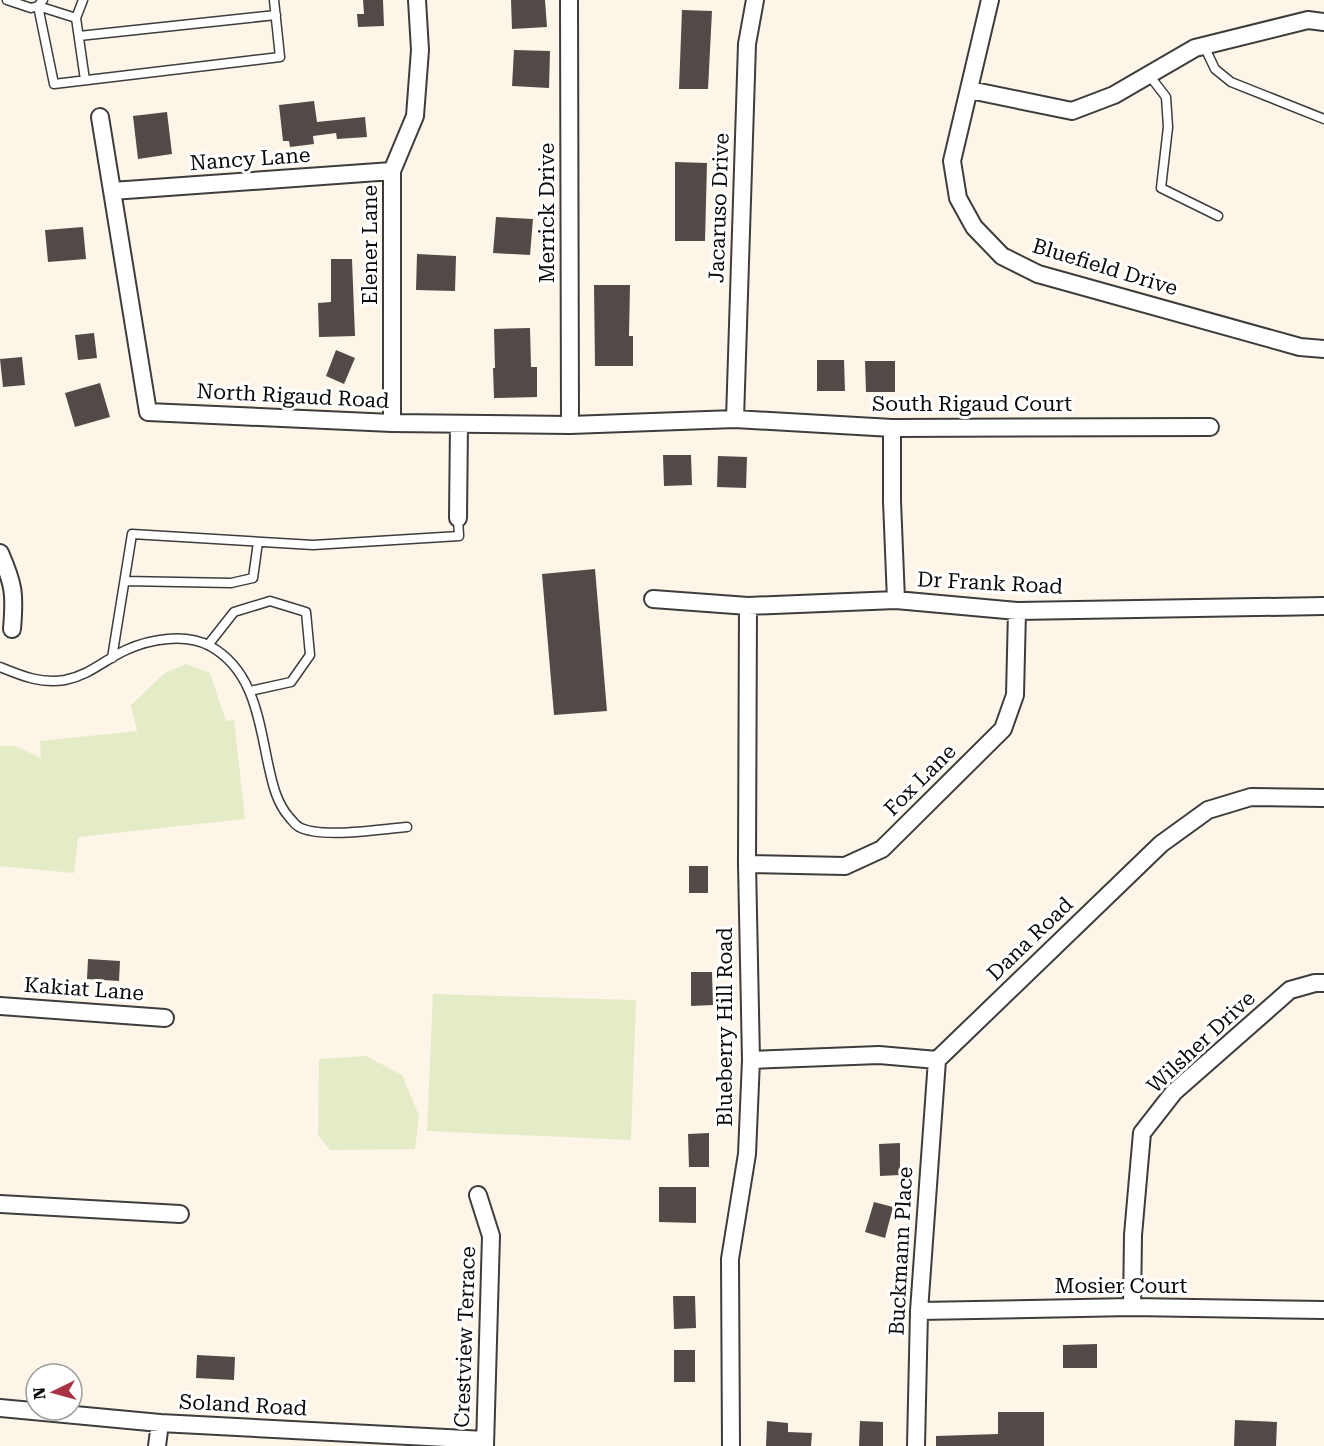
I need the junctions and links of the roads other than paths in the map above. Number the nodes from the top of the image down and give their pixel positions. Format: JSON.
{"nodes":[{"id":1,"x":7,"y":0,"type":"edge"},
{"id":2,"x":83,"y":0,"type":"edge"},
{"id":3,"x":274,"y":0,"type":"edge"},
{"id":4,"x":417,"y":0,"type":"edge"},
{"id":5,"x":569,"y":0,"type":"edge"},
{"id":6,"x":754,"y":0,"type":"edge"},
{"id":7,"x":990,"y":0,"type":"edge"},
{"id":8,"x":40,"y":3,"type":"edge"},
{"id":9,"x":276,"y":15,"type":"junction"},
{"id":10,"x":76,"y":18,"type":"junction"},
{"id":11,"x":1324,"y":22,"type":"edge"},
{"id":12,"x":79,"y":36,"type":"junction"},
{"id":13,"x":1204,"y":46,"type":"junction"},
{"id":14,"x":1149,"y":75,"type":"junction"},
{"id":15,"x":85,"y":80,"type":"junction"},
{"id":16,"x":970,"y":90,"type":"junction"},
{"id":17,"x":100,"y":117,"type":"dead end"},
{"id":18,"x":1324,"y":119,"type":"edge"},
{"id":19,"x":392,"y":171,"type":"junction"},
{"id":20,"x":112,"y":191,"type":"junction"},
{"id":21,"x":1218,"y":216,"type":"dead end"},
{"id":22,"x":1324,"y":349,"type":"edge"},
{"id":23,"x":735,"y":419,"type":"junction"},
{"id":24,"x":392,"y":423,"type":"junction"},
{"id":25,"x":459,"y":424,"type":"junction"},
{"id":26,"x":570,"y":425,"type":"junction"},
{"id":27,"x":1210,"y":427,"type":"dead end"},
{"id":28,"x":892,"y":428,"type":"junction"},
{"id":29,"x":458,"y":518,"type":"joint"},
{"id":30,"x":258,"y":542,"type":"junction"},
{"id":31,"x":0,"y":553,"type":"edge"},
{"id":32,"x":125,"y":581,"type":"junction"},
{"id":33,"x":653,"y":599,"type":"dead end"},
{"id":34,"x":896,"y":600,"type":"junction"},
{"id":35,"x":747,"y":606,"type":"junction"},
{"id":36,"x":1324,"y":606,"type":"edge"},
{"id":37,"x":1017,"y":611,"type":"junction"},
{"id":38,"x":12,"y":629,"type":"dead end"},
{"id":39,"x":207,"y":645,"type":"junction"},
{"id":40,"x":112,"y":658,"type":"junction"},
{"id":41,"x":0,"y":667,"type":"edge"},
{"id":42,"x":250,"y":691,"type":"junction"},
{"id":43,"x":1324,"y":798,"type":"edge"},
{"id":44,"x":407,"y":827,"type":"dead end"},
{"id":45,"x":747,"y":864,"type":"junction"},
{"id":46,"x":1324,"y":982,"type":"edge"},
{"id":47,"x":0,"y":1006,"type":"edge"},
{"id":48,"x":165,"y":1018,"type":"dead end"},
{"id":49,"x":751,"y":1059,"type":"junction"},
{"id":50,"x":937,"y":1060,"type":"junction"},
{"id":51,"x":478,"y":1195,"type":"dead end"},
{"id":52,"x":0,"y":1204,"type":"edge"},
{"id":53,"x":180,"y":1214,"type":"dead end"},
{"id":54,"x":1132,"y":1307,"type":"junction"},
{"id":55,"x":1324,"y":1310,"type":"edge"},
{"id":56,"x":919,"y":1311,"type":"junction"},
{"id":57,"x":0,"y":1408,"type":"edge"},
{"id":58,"x":160,"y":1423,"type":"junction"},
{"id":59,"x":485,"y":1443,"type":"edge"},
{"id":60,"x":157,"y":1446,"type":"edge"},
{"id":61,"x":731,"y":1446,"type":"edge"},
{"id":62,"x":916,"y":1446,"type":"edge"}],
"edges":[{"from":1,"to":8,"type":"lane"},
{"from":2,"to":10,"type":"lane"},
{"from":3,"to":9,"type":"lane"},
{"from":4,"to":19,"type":"street","name":"Elener Lane"},
{"from":5,"to":26,"type":"street","name":"Merrick Drive"},
{"from":6,"to":23,"type":"street","name":"Jacaruso Drive"},
{"from":7,"to":16,"type":"street","name":"Bluefield Drive"},
{"from":8,"to":10,"type":"lane"},
{"from":8,"to":15,"type":"lane"},
{"from":9,"to":12,"type":"lane"},
{"from":9,"to":15,"type":"lane"},
{"from":10,"to":12,"type":"lane"},
{"from":11,"to":13,"type":"street"},
{"from":12,"to":15,"type":"lane"},
{"from":13,"to":14,"type":"street"},
{"from":13,"to":18,"type":"lane"},
{"from":14,"to":16,"type":"street"},
{"from":14,"to":21,"type":"lane"},
{"from":16,"to":22,"type":"street","name":"Bluefield Drive"},
{"from":17,"to":20,"type":"street","name":"North Rigaud Road"},
{"from":19,"to":20,"type":"street","name":"Nancy Lane"},
{"from":19,"to":24,"type":"street","name":"Elener Lane"},
{"from":20,"to":24,"type":"street","name":"North Rigaud Road"},
{"from":23,"to":26,"type":"street","name":"North Rigaud Road"},
{"from":23,"to":28,"type":"street","name":"South Rigaud Court"},
{"from":24,"to":25,"type":"street","name":"North Rigaud Road"},
{"from":25,"to":26,"type":"street","name":"North Rigaud Road"},
{"from":25,"to":29,"type":"street"},
{"from":27,"to":28,"type":"street","name":"South Rigaud Court"},
{"from":28,"to":34,"type":"street"},
{"from":29,"to":30,"type":"lane"},
{"from":30,"to":32,"type":"lane"},
{"from":30,"to":32,"type":"lane"},
{"from":31,"to":38,"type":"street"},
{"from":32,"to":40,"type":"lane"},
{"from":33,"to":35,"type":"street","name":"Dr Frank Road"},
{"from":34,"to":35,"type":"street","name":"Dr Frank Road"},
{"from":34,"to":37,"type":"street","name":"Dr Frank Road"},
{"from":35,"to":45,"type":"street","name":"Blueberry Hill Road"},
{"from":36,"to":37,"type":"street","name":"Dr Frank Road"},
{"from":37,"to":45,"type":"street","name":"Fox Lane"},
{"from":39,"to":40,"type":"lane"},
{"from":39,"to":42,"type":"lane"},
{"from":39,"to":42,"type":"lane"},
{"from":40,"to":41,"type":"lane"},
{"from":42,"to":44,"type":"lane"},
{"from":43,"to":50,"type":"street","name":"Dana Road"},
{"from":45,"to":49,"type":"street","name":"Blueberry Hill Road"},
{"from":46,"to":54,"type":"street","name":"Wilsher Drive"},
{"from":47,"to":48,"type":"street","name":"Kakiat Lane"},
{"from":49,"to":50,"type":"street"},
{"from":49,"to":61,"type":"street","name":"Blueberry Hill Road"},
{"from":50,"to":56,"type":"street","name":"Buckmann Place"},
{"from":51,"to":59,"type":"street","name":"Crestview Terrace"},
{"from":52,"to":53,"type":"street"},
{"from":54,"to":55,"type":"street","name":"Mosier Court"},
{"from":54,"to":56,"type":"street","name":"Mosier Court"},
{"from":56,"to":62,"type":"street","name":"Buckmann Place"},
{"from":57,"to":58,"type":"street","name":"Soland Road"},
{"from":58,"to":59,"type":"street","name":"Soland Road"},
{"from":58,"to":60,"type":"street"}]}
